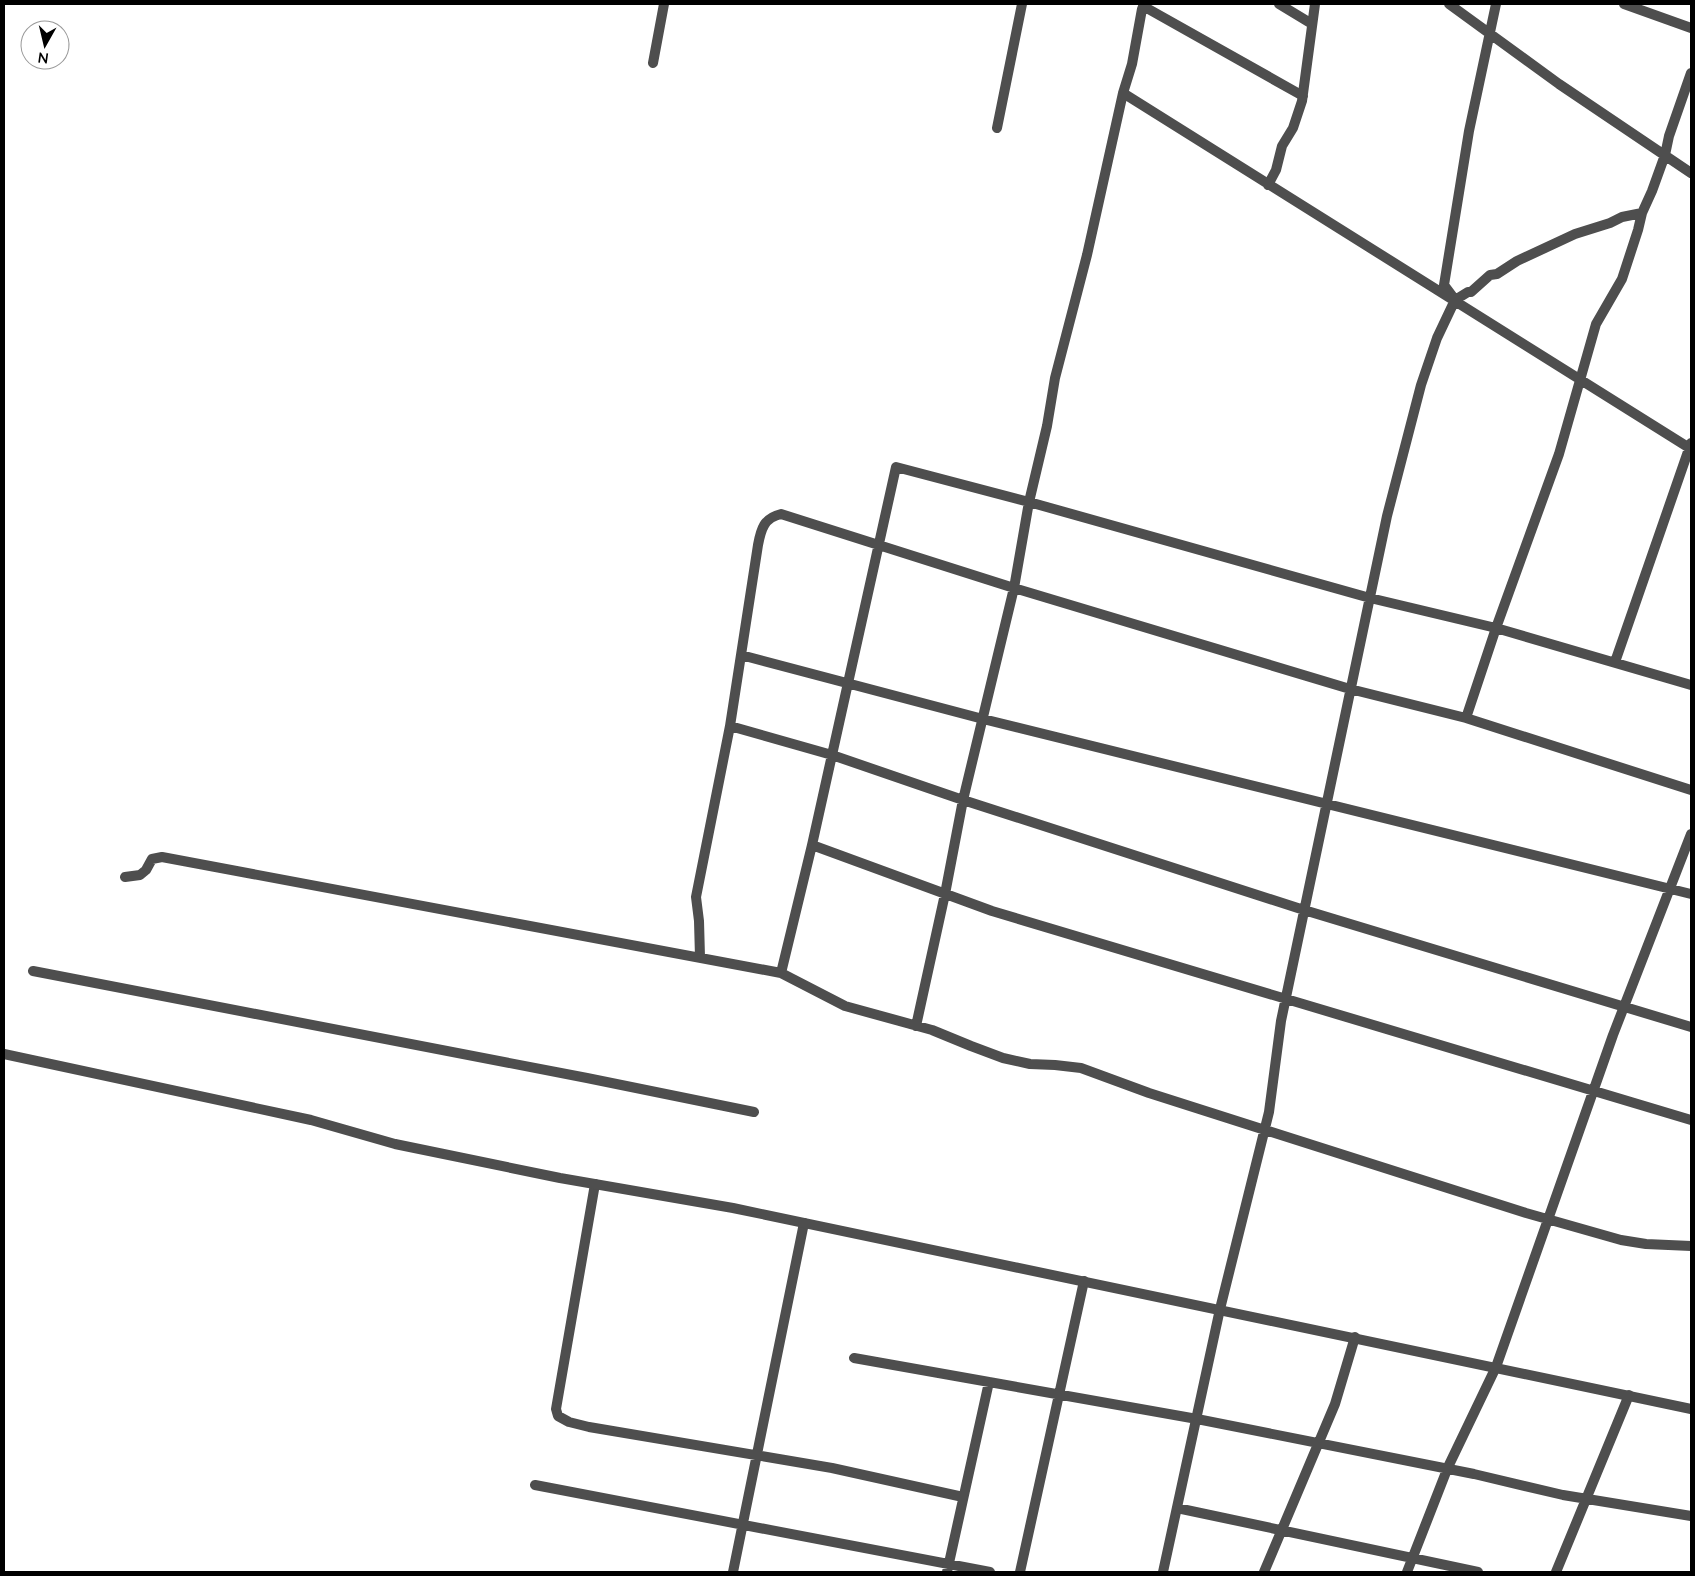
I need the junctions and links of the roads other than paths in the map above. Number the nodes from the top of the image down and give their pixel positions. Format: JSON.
{"nodes":[{"id":1,"x":664,"y":4,"type":"edge"},
{"id":2,"x":1022,"y":4,"type":"edge"},
{"id":3,"x":1279,"y":4,"type":"edge"},
{"id":4,"x":1316,"y":4,"type":"edge"},
{"id":5,"x":1450,"y":4,"type":"edge"},
{"id":6,"x":1496,"y":4,"type":"edge"},
{"id":7,"x":1624,"y":4,"type":"edge"},
{"id":8,"x":1144,"y":5,"type":"edge"},
{"id":9,"x":1312,"y":24,"type":"junction"},
{"id":10,"x":1691,"y":28,"type":"edge"},
{"id":11,"x":1490,"y":33,"type":"junction"},
{"id":12,"x":654,"y":63,"type":"dead end"},
{"id":13,"x":1691,"y":73,"type":"edge"},
{"id":14,"x":1123,"y":93,"type":"junction"},
{"id":15,"x":1303,"y":96,"type":"junction"},
{"id":16,"x":998,"y":128,"type":"dead end"},
{"id":17,"x":1665,"y":155,"type":"junction"},
{"id":18,"x":1691,"y":173,"type":"edge"},
{"id":19,"x":1268,"y":185,"type":"junction"},
{"id":20,"x":1642,"y":213,"type":"junction"},
{"id":21,"x":1455,"y":300,"type":"junction"},
{"id":22,"x":1580,"y":380,"type":"junction"},
{"id":23,"x":1690,"y":446,"type":"edge"},
{"id":24,"x":1029,"y":502,"type":"junction"},
{"id":25,"x":878,"y":545,"type":"junction"},
{"id":26,"x":1014,"y":588,"type":"junction"},
{"id":27,"x":1370,"y":598,"type":"junction"},
{"id":28,"x":1496,"y":628,"type":"junction"},
{"id":29,"x":741,"y":655,"type":"junction"},
{"id":30,"x":1615,"y":662,"type":"junction"},
{"id":31,"x":848,"y":684,"type":"junction"},
{"id":32,"x":1691,"y":685,"type":"edge"},
{"id":33,"x":1350,"y":689,"type":"junction"},
{"id":34,"x":1466,"y":718,"type":"junction"},
{"id":35,"x":984,"y":719,"type":"junction"},
{"id":36,"x":730,"y":726,"type":"junction"},
{"id":37,"x":832,"y":755,"type":"junction"},
{"id":38,"x":1691,"y":790,"type":"edge"},
{"id":39,"x":963,"y":800,"type":"junction"},
{"id":40,"x":1326,"y":804,"type":"junction"},
{"id":41,"x":1691,"y":834,"type":"edge"},
{"id":42,"x":812,"y":845,"type":"junction"},
{"id":43,"x":125,"y":877,"type":"dead end"},
{"id":44,"x":1670,"y":889,"type":"junction"},
{"id":45,"x":945,"y":894,"type":"junction"},
{"id":46,"x":1691,"y":894,"type":"edge"},
{"id":47,"x":1304,"y":910,"type":"junction"},
{"id":48,"x":700,"y":957,"type":"junction"},
{"id":49,"x":33,"y":971,"type":"dead end"},
{"id":50,"x":781,"y":973,"type":"junction"},
{"id":51,"x":1286,"y":998,"type":"junction"},
{"id":52,"x":1624,"y":1006,"type":"junction"},
{"id":53,"x":916,"y":1026,"type":"junction"},
{"id":54,"x":1691,"y":1027,"type":"edge"},
{"id":55,"x":4,"y":1054,"type":"edge"},
{"id":56,"x":1593,"y":1090,"type":"junction"},
{"id":57,"x":754,"y":1112,"type":"dead end"},
{"id":58,"x":1691,"y":1120,"type":"edge"},
{"id":59,"x":1264,"y":1130,"type":"junction"},
{"id":60,"x":595,"y":1184,"type":"junction"},
{"id":61,"x":1548,"y":1219,"type":"junction"},
{"id":62,"x":804,"y":1223,"type":"junction"},
{"id":63,"x":1691,"y":1246,"type":"edge"},
{"id":64,"x":1084,"y":1281,"type":"junction"},
{"id":65,"x":1220,"y":1309,"type":"junction"},
{"id":66,"x":1355,"y":1337,"type":"junction"},
{"id":67,"x":854,"y":1358,"type":"dead end"},
{"id":68,"x":1496,"y":1367,"type":"junction"},
{"id":69,"x":989,"y":1382,"type":"junction"},
{"id":70,"x":1059,"y":1395,"type":"junction"},
{"id":71,"x":1629,"y":1395,"type":"junction"},
{"id":72,"x":1691,"y":1409,"type":"edge"},
{"id":73,"x":1197,"y":1419,"type":"junction"},
{"id":74,"x":1319,"y":1443,"type":"junction"},
{"id":75,"x":757,"y":1455,"type":"junction"},
{"id":76,"x":1447,"y":1469,"type":"junction"},
{"id":77,"x":535,"y":1485,"type":"dead end"},
{"id":78,"x":963,"y":1497,"type":"junction"},
{"id":79,"x":1586,"y":1499,"type":"junction"},
{"id":80,"x":1177,"y":1508,"type":"junction"},
{"id":81,"x":1691,"y":1516,"type":"edge"},
{"id":82,"x":743,"y":1525,"type":"junction"},
{"id":83,"x":1282,"y":1530,"type":"junction"},
{"id":84,"x":1413,"y":1558,"type":"junction"},
{"id":85,"x":948,"y":1568,"type":"edge"},
{"id":86,"x":733,"y":1572,"type":"edge"},
{"id":87,"x":990,"y":1572,"type":"edge"},
{"id":88,"x":1020,"y":1572,"type":"edge"},
{"id":89,"x":1163,"y":1572,"type":"edge"},
{"id":90,"x":1264,"y":1572,"type":"edge"},
{"id":91,"x":1407,"y":1572,"type":"edge"},
{"id":92,"x":1478,"y":1572,"type":"edge"},
{"id":93,"x":1556,"y":1572,"type":"edge"}],
"edges":[{"from":1,"to":12,"type":"street"},
{"from":2,"to":16,"type":"street"},
{"from":3,"to":9,"type":"street"},
{"from":4,"to":9,"type":"street"},
{"from":5,"to":11,"type":"street"},
{"from":6,"to":11,"type":"street"},
{"from":7,"to":10,"type":"street"},
{"from":8,"to":14,"type":"street"},
{"from":8,"to":15,"type":"street"},
{"from":9,"to":15,"type":"street"},
{"from":11,"to":17,"type":"street"},
{"from":11,"to":21,"type":"street"},
{"from":13,"to":17,"type":"street"},
{"from":14,"to":19,"type":"street"},
{"from":14,"to":24,"type":"street"},
{"from":15,"to":19,"type":"street"},
{"from":17,"to":18,"type":"street"},
{"from":17,"to":20,"type":"street"},
{"from":19,"to":21,"type":"street"},
{"from":20,"to":21,"type":"street"},
{"from":20,"to":22,"type":"street"},
{"from":21,"to":22,"type":"street"},
{"from":21,"to":27,"type":"street"},
{"from":22,"to":23,"type":"street"},
{"from":22,"to":28,"type":"street"},
{"from":23,"to":30,"type":"street"},
{"from":24,"to":25,"type":"street"},
{"from":24,"to":26,"type":"street"},
{"from":24,"to":27,"type":"street"},
{"from":25,"to":26,"type":"street"},
{"from":25,"to":29,"type":"street"},
{"from":25,"to":31,"type":"street"},
{"from":26,"to":33,"type":"street"},
{"from":26,"to":35,"type":"street"},
{"from":27,"to":28,"type":"street"},
{"from":27,"to":33,"type":"street"},
{"from":28,"to":30,"type":"street"},
{"from":28,"to":34,"type":"street"},
{"from":29,"to":31,"type":"street"},
{"from":29,"to":36,"type":"street"},
{"from":30,"to":32,"type":"street"},
{"from":31,"to":35,"type":"street"},
{"from":31,"to":37,"type":"street"},
{"from":33,"to":34,"type":"street"},
{"from":33,"to":40,"type":"street"},
{"from":34,"to":38,"type":"street"},
{"from":35,"to":39,"type":"street"},
{"from":35,"to":40,"type":"street"},
{"from":36,"to":37,"type":"street"},
{"from":36,"to":48,"type":"street"},
{"from":37,"to":39,"type":"street"},
{"from":37,"to":42,"type":"street"},
{"from":39,"to":45,"type":"street"},
{"from":39,"to":47,"type":"street"},
{"from":40,"to":44,"type":"street"},
{"from":40,"to":47,"type":"street"},
{"from":41,"to":44,"type":"street"},
{"from":42,"to":45,"type":"street"},
{"from":42,"to":50,"type":"street"},
{"from":43,"to":48,"type":"street"},
{"from":44,"to":46,"type":"street"},
{"from":44,"to":52,"type":"street"},
{"from":45,"to":51,"type":"street"},
{"from":45,"to":53,"type":"street"},
{"from":47,"to":51,"type":"street"},
{"from":47,"to":52,"type":"street"},
{"from":48,"to":50,"type":"street"},
{"from":49,"to":57,"type":"street"},
{"from":50,"to":53,"type":"street"},
{"from":51,"to":56,"type":"street"},
{"from":51,"to":59,"type":"street"},
{"from":52,"to":54,"type":"street"},
{"from":52,"to":56,"type":"street"},
{"from":53,"to":59,"type":"street"},
{"from":55,"to":60,"type":"street"},
{"from":56,"to":58,"type":"street"},
{"from":56,"to":61,"type":"street"},
{"from":59,"to":61,"type":"street"},
{"from":59,"to":65,"type":"street"},
{"from":60,"to":62,"type":"street"},
{"from":60,"to":75,"type":"street"},
{"from":61,"to":63,"type":"street"},
{"from":61,"to":68,"type":"street"},
{"from":62,"to":64,"type":"street"},
{"from":62,"to":75,"type":"street"},
{"from":64,"to":65,"type":"street"},
{"from":64,"to":70,"type":"street"},
{"from":65,"to":66,"type":"street"},
{"from":65,"to":73,"type":"street"},
{"from":66,"to":68,"type":"street"},
{"from":66,"to":74,"type":"street"},
{"from":67,"to":69,"type":"street"},
{"from":68,"to":71,"type":"street"},
{"from":68,"to":76,"type":"street"},
{"from":69,"to":70,"type":"street"},
{"from":69,"to":78,"type":"street"},
{"from":70,"to":73,"type":"street"},
{"from":70,"to":88,"type":"street"},
{"from":71,"to":72,"type":"street"},
{"from":71,"to":79,"type":"street"},
{"from":73,"to":74,"type":"street"},
{"from":73,"to":80,"type":"street"},
{"from":74,"to":76,"type":"street"},
{"from":74,"to":83,"type":"street"},
{"from":75,"to":78,"type":"street"},
{"from":75,"to":82,"type":"street"},
{"from":76,"to":79,"type":"street"},
{"from":76,"to":84,"type":"street"},
{"from":77,"to":82,"type":"street"},
{"from":78,"to":85,"type":"street"},
{"from":79,"to":81,"type":"street"},
{"from":79,"to":93,"type":"street"},
{"from":80,"to":83,"type":"street"},
{"from":80,"to":89,"type":"street"},
{"from":82,"to":85,"type":"street"},
{"from":82,"to":86,"type":"street"},
{"from":83,"to":84,"type":"street"},
{"from":83,"to":90,"type":"street"},
{"from":84,"to":91,"type":"street"},
{"from":84,"to":92,"type":"street"},
{"from":85,"to":87,"type":"street"}]}
